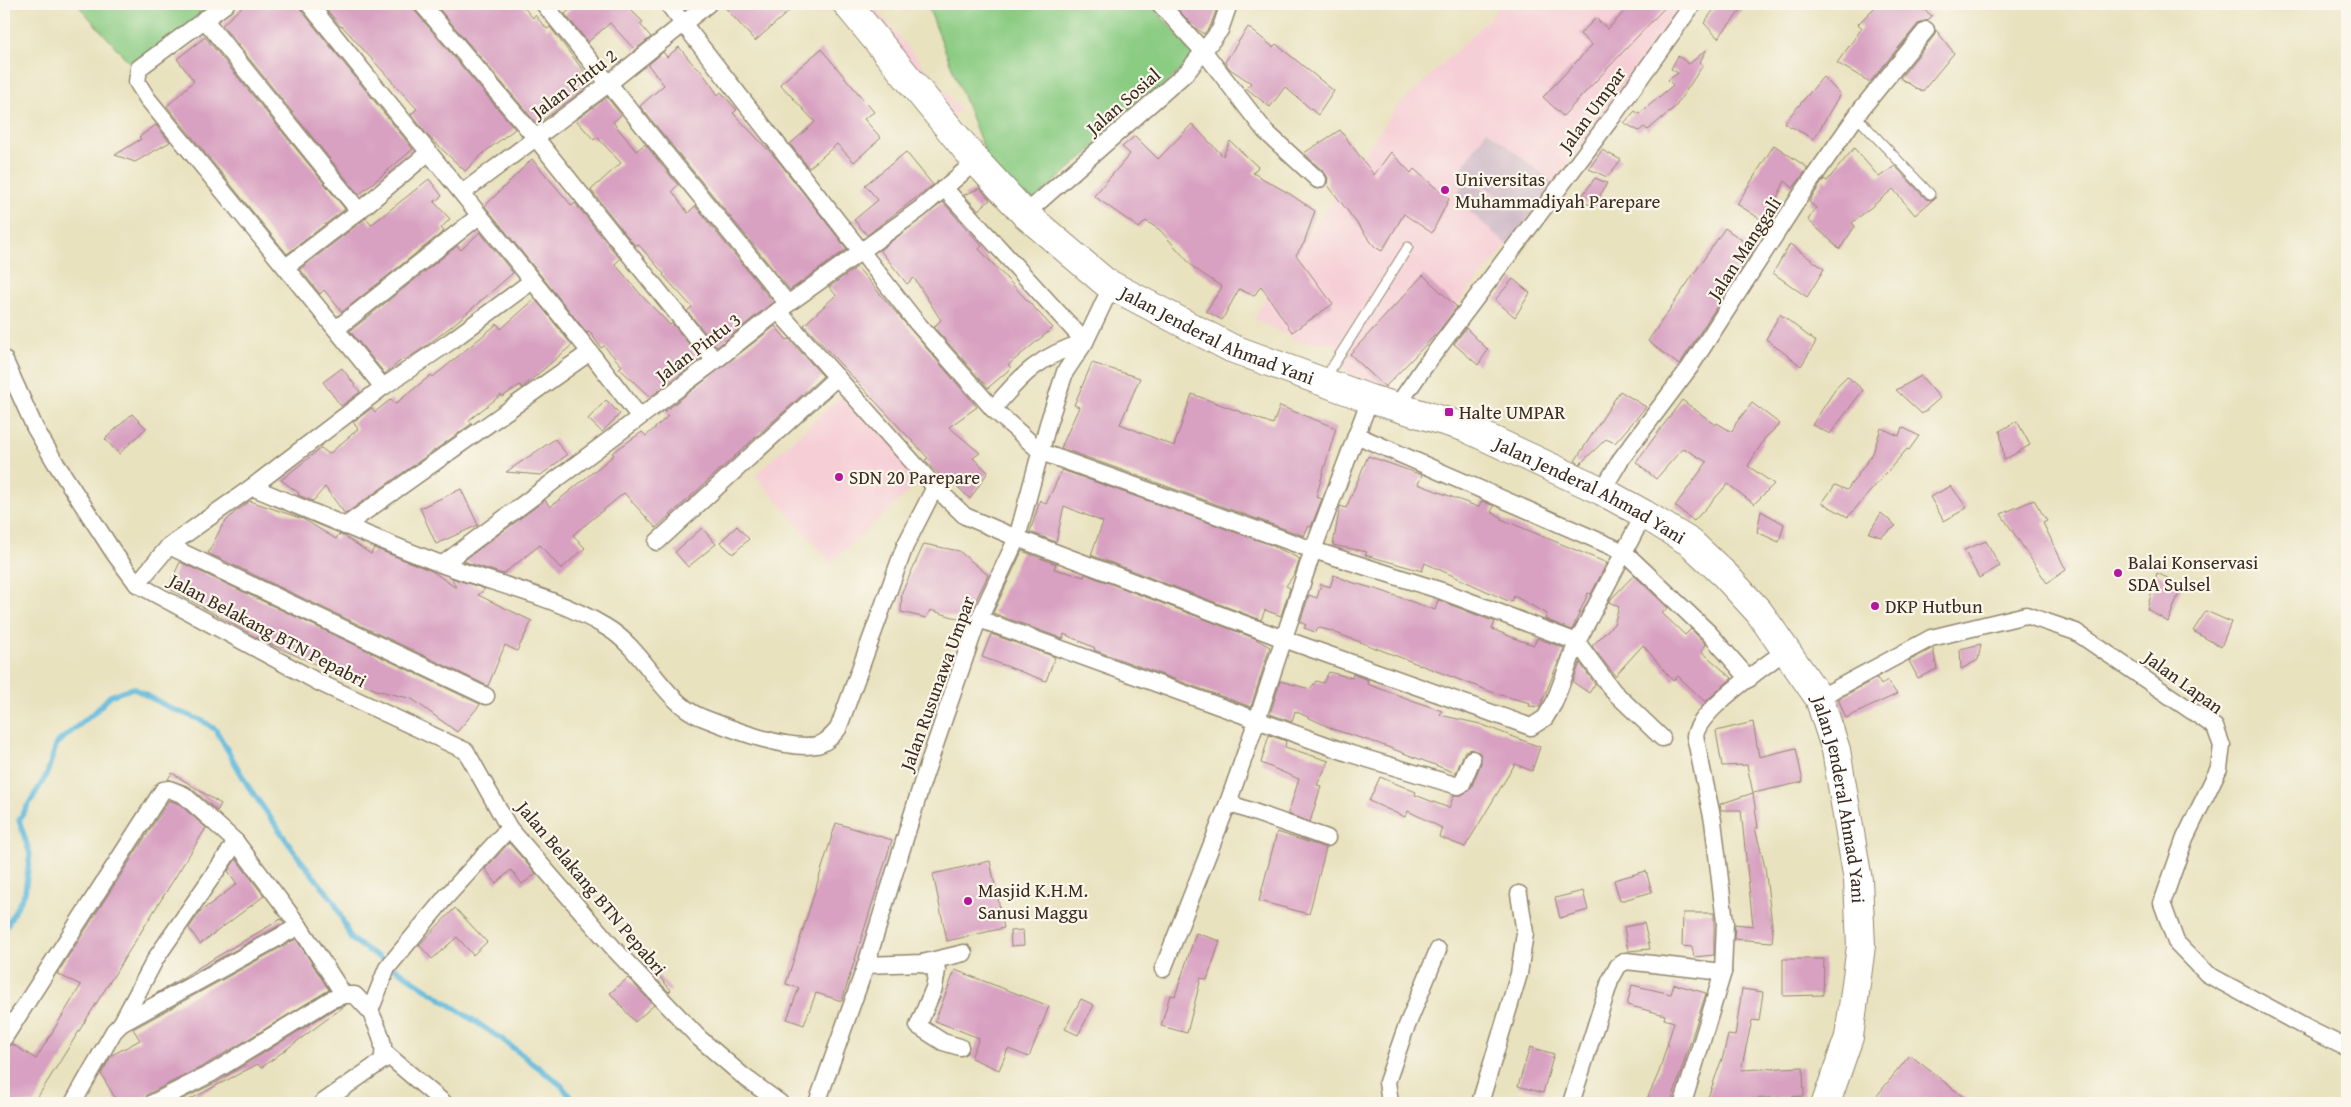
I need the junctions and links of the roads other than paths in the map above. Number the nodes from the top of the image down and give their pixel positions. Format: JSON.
{"nodes":[{"id":1,"x":226,"y":4,"type":"edge"},
{"id":2,"x":309,"y":4,"type":"edge"},
{"id":3,"x":422,"y":4,"type":"edge"},
{"id":4,"x":544,"y":4,"type":"edge"},
{"id":5,"x":668,"y":4,"type":"edge"},
{"id":6,"x":708,"y":4,"type":"edge"},
{"id":7,"x":847,"y":4,"type":"edge"},
{"id":8,"x":1160,"y":4,"type":"edge"},
{"id":9,"x":1228,"y":4,"type":"edge"},
{"id":10,"x":1693,"y":4,"type":"edge"},
{"id":11,"x":204,"y":19,"type":"junction"},
{"id":12,"x":685,"y":23,"type":"junction"},
{"id":13,"x":1926,"y":30,"type":"dead end"},
{"id":14,"x":1204,"y":53,"type":"junction"},
{"id":15,"x":608,"y":84,"type":"junction"},
{"id":16,"x":1856,"y":116,"type":"junction"},
{"id":17,"x":535,"y":137,"type":"junction"},
{"id":18,"x":429,"y":152,"type":"junction"},
{"id":19,"x":976,"y":161,"type":"junction"},
{"id":20,"x":1318,"y":180,"type":"dead end"},
{"id":21,"x":944,"y":188,"type":"junction"},
{"id":22,"x":462,"y":193,"type":"junction"},
{"id":23,"x":1930,"y":194,"type":"dead end"},
{"id":24,"x":358,"y":211,"type":"junction"},
{"id":25,"x":1025,"y":214,"type":"junction"},
{"id":26,"x":479,"y":216,"type":"junction"},
{"id":27,"x":1408,"y":247,"type":"dead end"},
{"id":28,"x":862,"y":252,"type":"junction"},
{"id":29,"x":286,"y":267,"type":"junction"},
{"id":30,"x":532,"y":281,"type":"junction"},
{"id":31,"x":1112,"y":286,"type":"junction"},
{"id":32,"x":783,"y":307,"type":"junction"},
{"id":33,"x":336,"y":329,"type":"junction"},
{"id":34,"x":1085,"y":342,"type":"junction"},
{"id":35,"x":590,"y":352,"type":"junction"},
{"id":36,"x":4,"y":359,"type":"edge"},
{"id":37,"x":715,"y":361,"type":"junction"},
{"id":38,"x":837,"y":377,"type":"junction"},
{"id":39,"x":1323,"y":382,"type":"junction"},
{"id":40,"x":383,"y":387,"type":"junction"},
{"id":41,"x":1370,"y":399,"type":"junction"},
{"id":42,"x":1397,"y":406,"type":"junction"},
{"id":43,"x":993,"y":409,"type":"junction"},
{"id":44,"x":639,"y":416,"type":"junction"},
{"id":45,"x":1356,"y":435,"type":"junction"},
{"id":46,"x":1041,"y":452,"type":"junction"},
{"id":47,"x":252,"y":487,"type":"junction"},
{"id":48,"x":935,"y":487,"type":"junction"},
{"id":49,"x":1602,"y":491,"type":"junction"},
{"id":50,"x":1644,"y":514,"type":"junction"},
{"id":51,"x":345,"y":526,"type":"junction"},
{"id":52,"x":1017,"y":538,"type":"junction"},
{"id":53,"x":657,"y":542,"type":"dead end"},
{"id":54,"x":169,"y":546,"type":"junction"},
{"id":55,"x":1313,"y":550,"type":"junction"},
{"id":56,"x":1624,"y":552,"type":"junction"},
{"id":57,"x":443,"y":564,"type":"junction"},
{"id":58,"x":137,"y":584,"type":"junction"},
{"id":59,"x":979,"y":619,"type":"junction"},
{"id":60,"x":1284,"y":639,"type":"junction"},
{"id":61,"x":1577,"y":642,"type":"junction"},
{"id":62,"x":1786,"y":650,"type":"junction"},
{"id":63,"x":1750,"y":679,"type":"junction"},
{"id":64,"x":486,"y":696,"type":"dead end"},
{"id":65,"x":1818,"y":698,"type":"junction"},
{"id":66,"x":1257,"y":720,"type":"junction"},
{"id":67,"x":1662,"y":738,"type":"dead end"},
{"id":68,"x":1472,"y":759,"type":"dead end"},
{"id":69,"x":1228,"y":803,"type":"junction"},
{"id":70,"x":509,"y":828,"type":"junction"},
{"id":71,"x":1327,"y":838,"type":"dead end"},
{"id":72,"x":236,"y":842,"type":"junction"},
{"id":73,"x":1519,"y":894,"type":"dead end"},
{"id":74,"x":299,"y":926,"type":"junction"},
{"id":75,"x":1438,"y":950,"type":"dead end"},
{"id":76,"x":964,"y":953,"type":"dead end"},
{"id":77,"x":922,"y":963,"type":"junction"},
{"id":78,"x":866,"y":965,"type":"junction"},
{"id":79,"x":1163,"y":969,"type":"dead end"},
{"id":80,"x":1724,"y":972,"type":"junction"},
{"id":81,"x":344,"y":995,"type":"junction"},
{"id":82,"x":372,"y":1005,"type":"junction"},
{"id":83,"x":121,"y":1024,"type":"junction"},
{"id":84,"x":4,"y":1038,"type":"edge"},
{"id":85,"x":960,"y":1047,"type":"dead end"},
{"id":86,"x":2347,"y":1048,"type":"edge"},
{"id":87,"x":384,"y":1052,"type":"junction"},
{"id":88,"x":73,"y":1103,"type":"edge"},
{"id":89,"x":153,"y":1103,"type":"edge"},
{"id":90,"x":322,"y":1103,"type":"edge"},
{"id":91,"x":444,"y":1103,"type":"edge"},
{"id":92,"x":780,"y":1103,"type":"edge"},
{"id":93,"x":817,"y":1103,"type":"edge"},
{"id":94,"x":1390,"y":1103,"type":"edge"},
{"id":95,"x":1480,"y":1103,"type":"edge"},
{"id":96,"x":1571,"y":1103,"type":"edge"},
{"id":97,"x":1683,"y":1103,"type":"edge"},
{"id":98,"x":1826,"y":1103,"type":"edge"}],
"edges":[{"from":1,"to":11,"type":"street"},
{"from":2,"to":18,"type":"street"},
{"from":3,"to":17,"type":"street"},
{"from":4,"to":15,"type":"street"},
{"from":5,"to":12,"type":"street"},
{"from":6,"to":12,"type":"street","name":"Jalan Pintu 2"},
{"from":7,"to":19,"type":"highway","name":"Jalan Jenderal Ahmad Yani"},
{"from":8,"to":14,"type":"street"},
{"from":9,"to":14,"type":"street","name":"Jalan Sosial"},
{"from":10,"to":42,"type":"street","name":"Jalan Umpar"},
{"from":11,"to":24,"type":"street"},
{"from":11,"to":29,"type":"street"},
{"from":12,"to":15,"type":"street","name":"Jalan Pintu 2"},
{"from":12,"to":28,"type":"street"},
{"from":13,"to":16,"type":"street","name":"Jalan Manggali"},
{"from":14,"to":20,"type":"street"},
{"from":14,"to":25,"type":"street","name":"Jalan Sosial"},
{"from":15,"to":17,"type":"street","name":"Jalan Pintu 2"},
{"from":15,"to":32,"type":"street"},
{"from":16,"to":23,"type":"lane"},
{"from":16,"to":49,"type":"street","name":"Jalan Manggali"},
{"from":17,"to":22,"type":"street","name":"Jalan Pintu 2"},
{"from":17,"to":37,"type":"street"},
{"from":18,"to":22,"type":"street"},
{"from":18,"to":24,"type":"street"},
{"from":19,"to":21,"type":"street","name":"Jalan Pintu 3"},
{"from":19,"to":25,"type":"highway","name":"Jalan Jenderal Ahmad Yani"},
{"from":21,"to":28,"type":"street","name":"Jalan Pintu 3"},
{"from":21,"to":34,"type":"street"},
{"from":22,"to":26,"type":"street"},
{"from":24,"to":29,"type":"street"},
{"from":25,"to":31,"type":"highway","name":"Jalan Jenderal Ahmad Yani"},
{"from":26,"to":30,"type":"street"},
{"from":26,"to":33,"type":"street"},
{"from":27,"to":39,"type":"lane"},
{"from":28,"to":32,"type":"street","name":"Jalan Pintu 3"},
{"from":28,"to":43,"type":"street"},
{"from":29,"to":33,"type":"street"},
{"from":30,"to":35,"type":"street"},
{"from":30,"to":40,"type":"street"},
{"from":31,"to":34,"type":"street","name":"Jalan Rusunawa Umpar"},
{"from":31,"to":39,"type":"highway","name":"Jalan Jenderal Ahmad Yani"},
{"from":32,"to":37,"type":"street","name":"Jalan Pintu 3"},
{"from":32,"to":38,"type":"street"},
{"from":33,"to":40,"type":"street"},
{"from":34,"to":43,"type":"street"},
{"from":34,"to":46,"type":"street","name":"Jalan Rusunawa Umpar"},
{"from":35,"to":44,"type":"street"},
{"from":35,"to":51,"type":"street"},
{"from":36,"to":58,"type":"street"},
{"from":37,"to":44,"type":"street","name":"Jalan Pintu 3"},
{"from":38,"to":48,"type":"street"},
{"from":38,"to":53,"type":"street"},
{"from":39,"to":41,"type":"highway","name":"Jalan Jenderal Ahmad Yani"},
{"from":40,"to":47,"type":"street"},
{"from":41,"to":42,"type":"highway","name":"Jalan Jenderal Ahmad Yani"},
{"from":41,"to":45,"type":"street"},
{"from":42,"to":49,"type":"highway","name":"Jalan Jenderal Ahmad Yani"},
{"from":43,"to":46,"type":"street"},
{"from":44,"to":57,"type":"street","name":"Jalan Pintu 3"},
{"from":45,"to":55,"type":"street"},
{"from":45,"to":56,"type":"street"},
{"from":46,"to":52,"type":"street","name":"Jalan Rusunawa Umpar"},
{"from":46,"to":55,"type":"street"},
{"from":47,"to":51,"type":"street"},
{"from":47,"to":54,"type":"street"},
{"from":48,"to":52,"type":"street"},
{"from":48,"to":57,"type":"street"},
{"from":49,"to":50,"type":"highway","name":"Jalan Jenderal Ahmad Yani"},
{"from":50,"to":56,"type":"street"},
{"from":50,"to":62,"type":"highway","name":"Jalan Jenderal Ahmad Yani"},
{"from":51,"to":57,"type":"street"},
{"from":52,"to":59,"type":"street","name":"Jalan Rusunawa Umpar"},
{"from":52,"to":60,"type":"street"},
{"from":54,"to":58,"type":"street"},
{"from":54,"to":64,"type":"street"},
{"from":55,"to":60,"type":"street"},
{"from":55,"to":61,"type":"street"},
{"from":56,"to":61,"type":"street"},
{"from":56,"to":63,"type":"street"},
{"from":58,"to":70,"type":"street","name":"Jalan Belakang BTN Pepabri"},
{"from":59,"to":66,"type":"street"},
{"from":59,"to":78,"type":"street","name":"Jalan Rusunawa Umpar"},
{"from":60,"to":61,"type":"street"},
{"from":60,"to":66,"type":"street"},
{"from":61,"to":67,"type":"street"},
{"from":62,"to":63,"type":"street"},
{"from":62,"to":65,"type":"highway","name":"Jalan Jenderal Ahmad Yani"},
{"from":63,"to":80,"type":"street"},
{"from":65,"to":86,"type":"street","name":"Jalan Lapan"},
{"from":65,"to":98,"type":"highway","name":"Jalan Jenderal Ahmad Yani"},
{"from":66,"to":68,"type":"street"},
{"from":66,"to":69,"type":"street"},
{"from":69,"to":71,"type":"street"},
{"from":69,"to":79,"type":"street"},
{"from":70,"to":82,"type":"street"},
{"from":70,"to":92,"type":"street","name":"Jalan Belakang BTN Pepabri"},
{"from":72,"to":74,"type":"street"},
{"from":72,"to":83,"type":"street"},
{"from":72,"to":84,"type":"street"},
{"from":73,"to":95,"type":"street"},
{"from":74,"to":81,"type":"street"},
{"from":74,"to":83,"type":"street"},
{"from":75,"to":94,"type":"street"},
{"from":76,"to":77,"type":"street"},
{"from":77,"to":78,"type":"street"},
{"from":77,"to":85,"type":"street"},
{"from":78,"to":93,"type":"street","name":"Jalan Rusunawa Umpar"},
{"from":80,"to":96,"type":"street"},
{"from":80,"to":97,"type":"street"},
{"from":81,"to":82,"type":"street"},
{"from":81,"to":89,"type":"street"},
{"from":82,"to":87,"type":"street"},
{"from":83,"to":88,"type":"street"},
{"from":87,"to":90,"type":"street"},
{"from":87,"to":91,"type":"street"}]}
